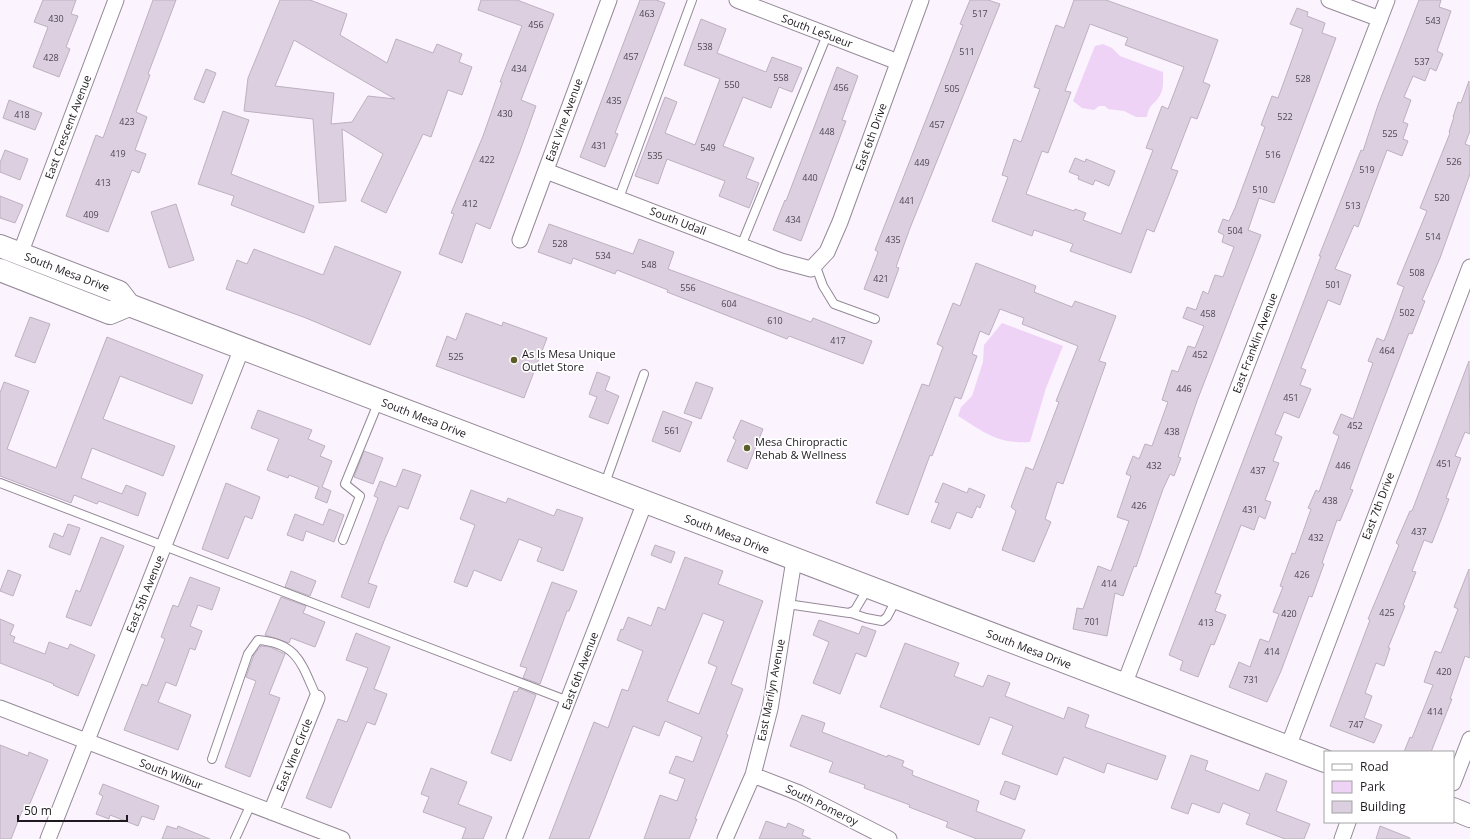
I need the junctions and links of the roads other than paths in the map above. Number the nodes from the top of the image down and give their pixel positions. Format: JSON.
{"nodes":[{"id":1,"x":116,"y":0,"type":"edge"},
{"id":2,"x":609,"y":0,"type":"edge"},
{"id":3,"x":692,"y":0,"type":"edge"},
{"id":4,"x":736,"y":0,"type":"edge"},
{"id":5,"x":922,"y":0,"type":"edge"},
{"id":6,"x":1329,"y":0,"type":"edge"},
{"id":7,"x":1387,"y":0,"type":"edge"},
{"id":8,"x":1380,"y":20,"type":"junction"},
{"id":9,"x":827,"y":35,"type":"junction"},
{"id":10,"x":898,"y":62,"type":"junction"},
{"id":11,"x":546,"y":171,"type":"junction"},
{"id":12,"x":619,"y":198,"type":"junction"},
{"id":13,"x":520,"y":240,"type":"dead end"},
{"id":14,"x":0,"y":246,"type":"edge"},
{"id":15,"x":741,"y":246,"type":"junction"},
{"id":16,"x":20,"y":254,"type":"junction"},
{"id":17,"x":813,"y":267,"type":"junction"},
{"id":18,"x":1470,"y":267,"type":"edge"},
{"id":19,"x":0,"y":270,"type":"edge"},
{"id":20,"x":129,"y":305,"type":"junction"},
{"id":21,"x":875,"y":319,"type":"dead end"},
{"id":22,"x":242,"y":348,"type":"junction"},
{"id":23,"x":644,"y":374,"type":"dead end"},
{"id":24,"x":379,"y":400,"type":"junction"},
{"id":25,"x":0,"y":483,"type":"edge"},
{"id":26,"x":603,"y":486,"type":"junction"},
{"id":27,"x":645,"y":502,"type":"junction"},
{"id":28,"x":343,"y":540,"type":"dead end"},
{"id":29,"x":164,"y":547,"type":"junction"},
{"id":30,"x":794,"y":560,"type":"junction"},
{"id":31,"x":868,"y":587,"type":"junction"},
{"id":32,"x":897,"y":598,"type":"junction"},
{"id":33,"x":787,"y":604,"type":"junction"},
{"id":34,"x":851,"y":613,"type":"junction"},
{"id":35,"x":1124,"y":685,"type":"junction"},
{"id":36,"x":317,"y":698,"type":"joint"},
{"id":37,"x":568,"y":701,"type":"junction"},
{"id":38,"x":0,"y":708,"type":"edge"},
{"id":39,"x":1470,"y":739,"type":"edge"},
{"id":40,"x":87,"y":741,"type":"junction"},
{"id":41,"x":1288,"y":747,"type":"junction"},
{"id":42,"x":212,"y":759,"type":"dead end"},
{"id":43,"x":1324,"y":761,"type":"edge"},
{"id":44,"x":753,"y":775,"type":"junction"},
{"id":45,"x":1454,"y":780,"type":"edge"},
{"id":46,"x":251,"y":804,"type":"junction"},
{"id":47,"x":1454,"y":809,"type":"edge"},
{"id":48,"x":271,"y":812,"type":"junction"},
{"id":49,"x":1470,"y":816,"type":"edge"},
{"id":50,"x":1348,"y":823,"type":"edge"},
{"id":51,"x":335,"y":838,"type":"edge"},
{"id":52,"x":48,"y":839,"type":"edge"},
{"id":53,"x":235,"y":839,"type":"edge"},
{"id":54,"x":514,"y":839,"type":"edge"},
{"id":55,"x":725,"y":839,"type":"edge"},
{"id":56,"x":889,"y":839,"type":"edge"},
{"id":57,"x":1342,"y":839,"type":"edge"}],
"edges":[{"from":1,"to":16,"type":"street","name":"East Crescent Avenue"},
{"from":2,"to":11,"type":"street","name":"East Vine Avenue"},
{"from":3,"to":12,"type":"lane"},
{"from":4,"to":9,"type":"street","name":"South LeSueur"},
{"from":5,"to":10,"type":"street","name":"East 6th Drive"},
{"from":6,"to":8,"type":"street"},
{"from":7,"to":8,"type":"street","name":"East Franklin Avenue"},
{"from":8,"to":35,"type":"street","name":"East Franklin Avenue"},
{"from":9,"to":10,"type":"street","name":"South LeSueur"},
{"from":9,"to":15,"type":"lane"},
{"from":10,"to":17,"type":"street","name":"East 6th Drive"},
{"from":11,"to":12,"type":"street","name":"South Udall"},
{"from":11,"to":13,"type":"street","name":"East Vine Avenue"},
{"from":12,"to":15,"type":"street","name":"South Udall"},
{"from":14,"to":16,"type":"main road","name":"South Mesa Drive"},
{"from":15,"to":17,"type":"street","name":"South Udall"},
{"from":16,"to":20,"type":"main road","name":"South Mesa Drive"},
{"from":17,"to":21,"type":"lane"},
{"from":18,"to":41,"type":"street","name":"East 7th Drive"},
{"from":19,"to":20,"type":"main road","name":"South Mesa Drive"},
{"from":20,"to":22,"type":"main road","name":"South Mesa Drive"},
{"from":22,"to":24,"type":"main road","name":"South Mesa Drive"},
{"from":22,"to":29,"type":"street","name":"East 5th Avenue"},
{"from":23,"to":26,"type":"lane"},
{"from":24,"to":26,"type":"main road","name":"South Mesa Drive"},
{"from":24,"to":28,"type":"lane"},
{"from":25,"to":29,"type":"lane"},
{"from":26,"to":27,"type":"main road","name":"South Mesa Drive"},
{"from":27,"to":30,"type":"main road","name":"South Mesa Drive"},
{"from":27,"to":37,"type":"street","name":"East 6th Avenue"},
{"from":29,"to":37,"type":"lane"},
{"from":29,"to":40,"type":"street","name":"East 5th Avenue"},
{"from":30,"to":31,"type":"main road","name":"South Mesa Drive"},
{"from":30,"to":33,"type":"street","name":"East Marilyn Avenue"},
{"from":31,"to":32,"type":"main road","name":"South Mesa Drive"},
{"from":31,"to":34,"type":"lane"},
{"from":32,"to":34,"type":"lane"},
{"from":32,"to":35,"type":"main road","name":"South Mesa Drive"},
{"from":33,"to":34,"type":"lane"},
{"from":33,"to":44,"type":"street","name":"East Marilyn Avenue"},
{"from":35,"to":41,"type":"main road","name":"South Mesa Drive"},
{"from":36,"to":42,"type":"lane"},
{"from":36,"to":48,"type":"street","name":"East Vine Circle"},
{"from":37,"to":54,"type":"street","name":"East 6th Avenue"},
{"from":38,"to":40,"type":"street","name":"South Wilbur"},
{"from":39,"to":45,"type":"street"},
{"from":40,"to":46,"type":"street","name":"South Wilbur"},
{"from":40,"to":52,"type":"street","name":"East 5th Avenue"},
{"from":41,"to":43,"type":"main road","name":"South Mesa Drive"},
{"from":44,"to":55,"type":"street","name":"East Marilyn Avenue"},
{"from":44,"to":56,"type":"street","name":"South Pomeroy"},
{"from":46,"to":48,"type":"street","name":"South Wilbur"},
{"from":46,"to":53,"type":"lane"},
{"from":47,"to":49,"type":"main road"},
{"from":48,"to":51,"type":"street","name":"South Wilbur"},
{"from":50,"to":57,"type":"street"}]}
